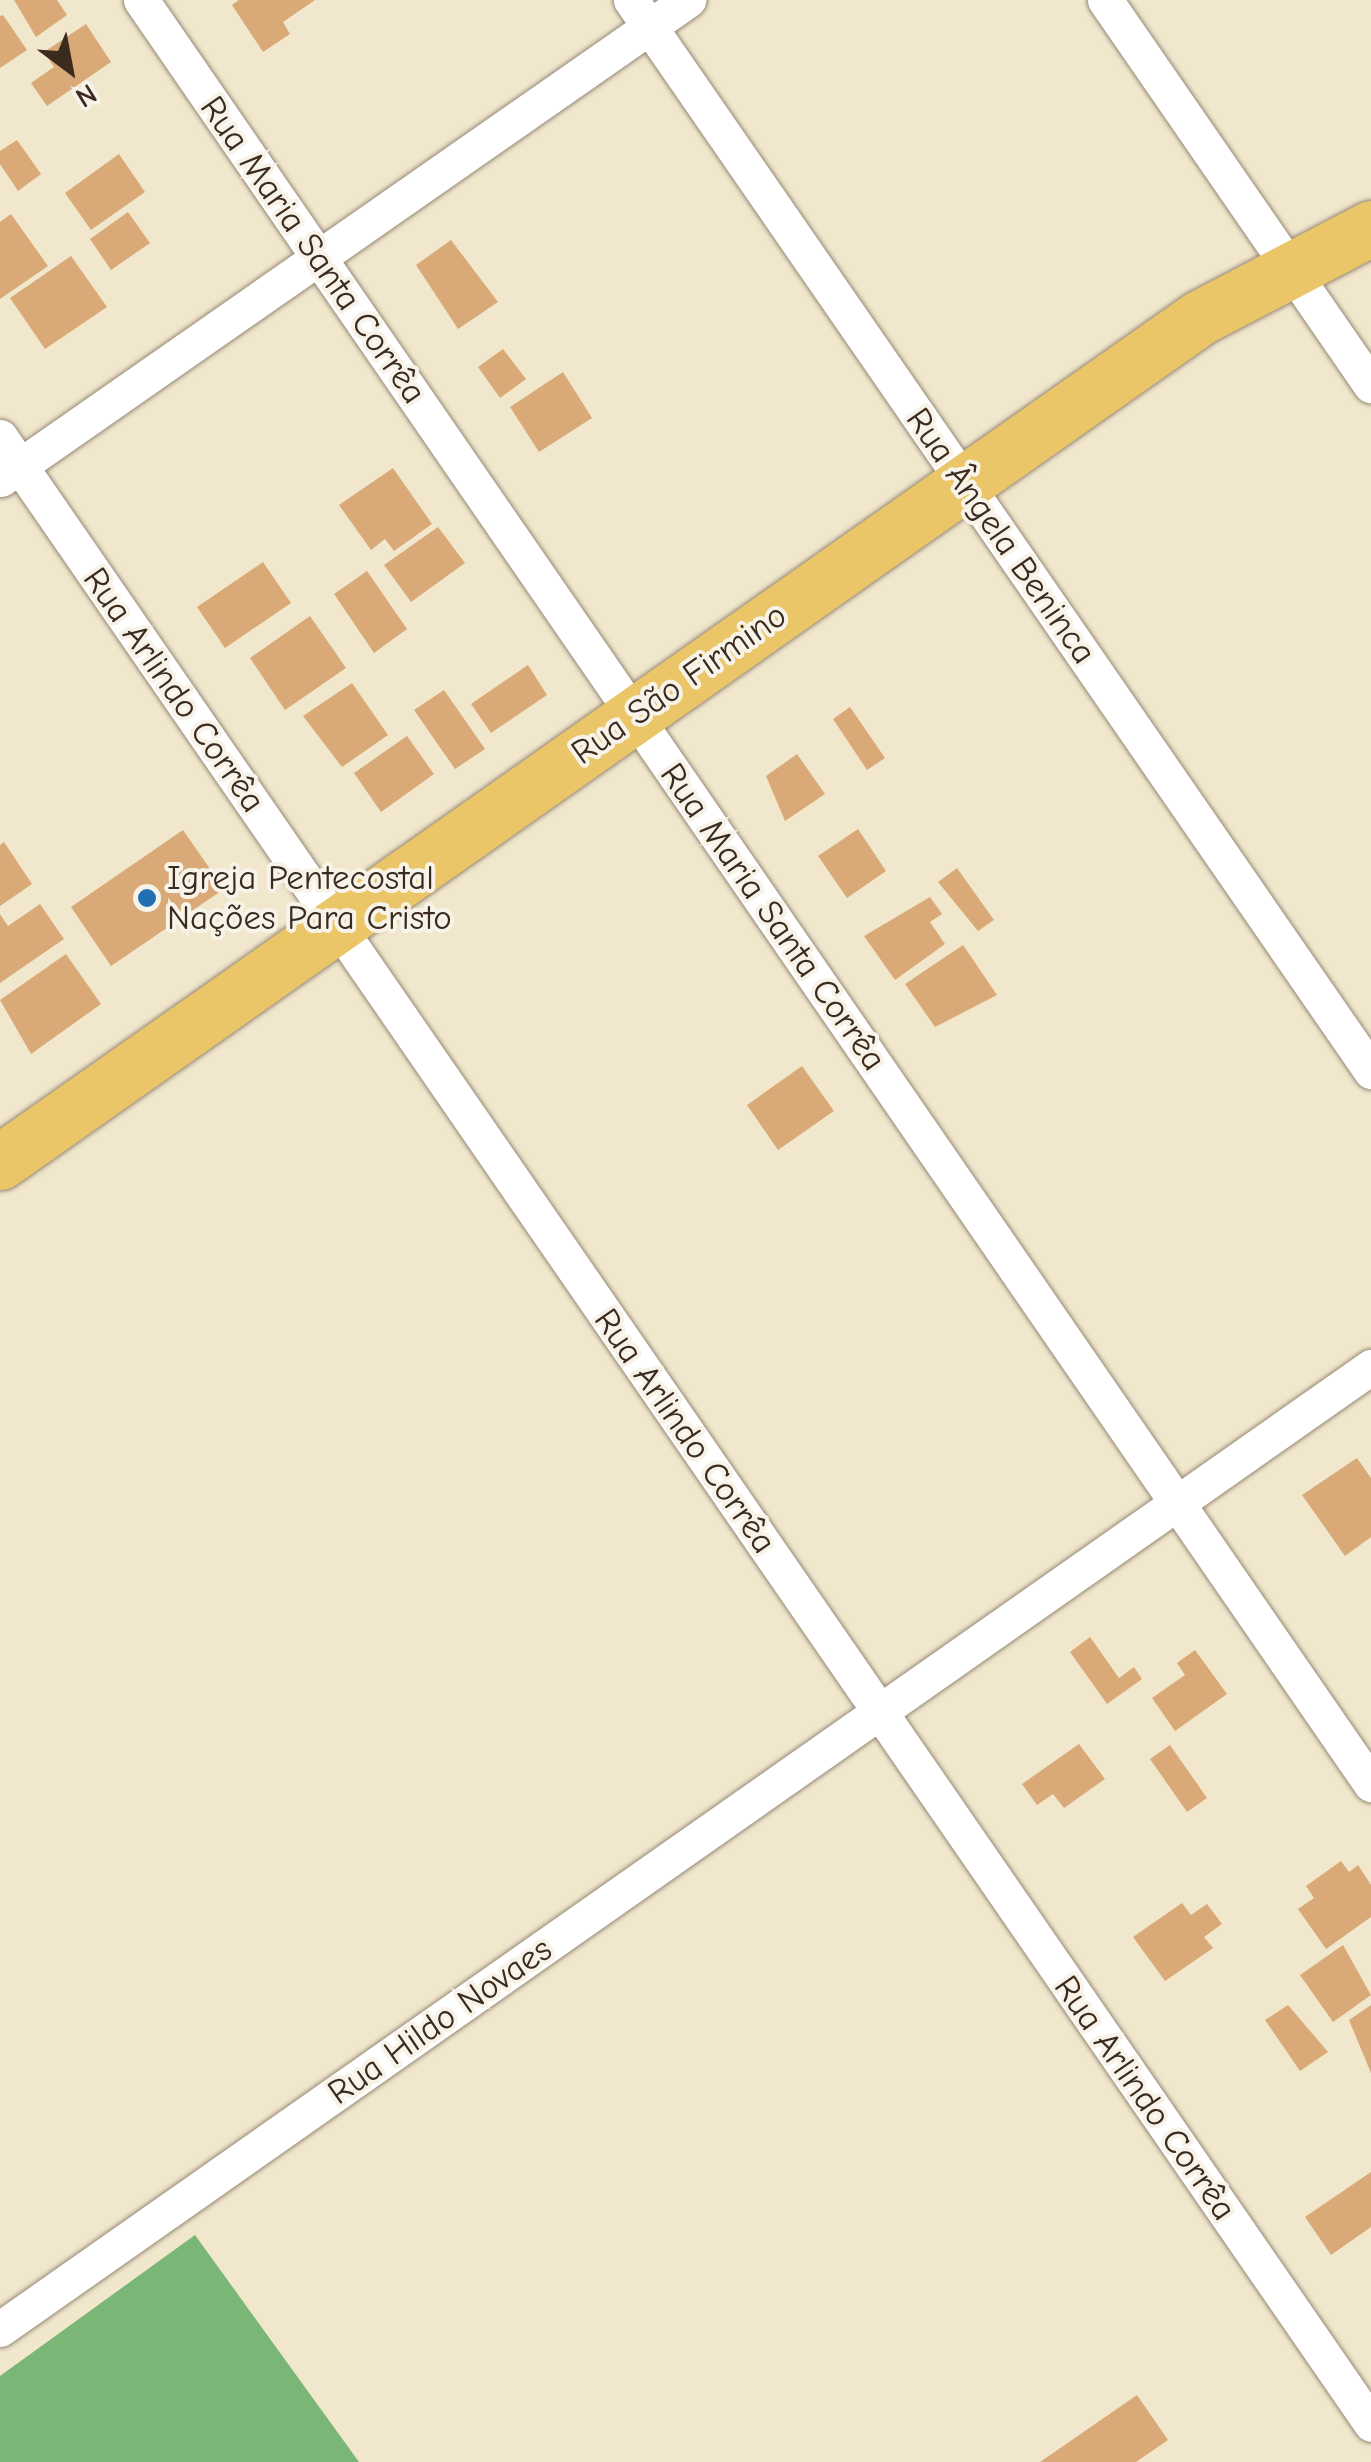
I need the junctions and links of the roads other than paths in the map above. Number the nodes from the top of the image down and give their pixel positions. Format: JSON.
{"nodes":[{"id":1,"x":141,"y":0,"type":"edge"},
{"id":2,"x":688,"y":0,"type":"edge"},
{"id":3,"x":1105,"y":0,"type":"edge"},
{"id":4,"x":640,"y":13,"type":"edge"},
{"id":5,"x":1371,"y":228,"type":"edge"},
{"id":6,"x":319,"y":258,"type":"junction"},
{"id":7,"x":1288,"y":265,"type":"junction"},
{"id":8,"x":1371,"y":385,"type":"edge"},
{"id":9,"x":7,"y":461,"type":"edge"},
{"id":10,"x":964,"y":483,"type":"junction"},
{"id":11,"x":634,"y":716,"type":"junction"},
{"id":12,"x":337,"y":925,"type":"junction"},
{"id":13,"x":1371,"y":1072,"type":"edge"},
{"id":14,"x":6,"y":1146,"type":"edge"},
{"id":15,"x":1371,"y":1368,"type":"edge"},
{"id":16,"x":1177,"y":1503,"type":"junction"},
{"id":17,"x":879,"y":1712,"type":"junction"},
{"id":18,"x":1371,"y":1784,"type":"edge"},
{"id":19,"x":0,"y":2328,"type":"edge"},
{"id":20,"x":1371,"y":2424,"type":"edge"}],
"edges":[{"from":1,"to":6,"type":"street","name":"Rua Maria Santa Corrêa"},
{"from":2,"to":4,"type":"street"},
{"from":3,"to":7,"type":"street"},
{"from":4,"to":6,"type":"street"},
{"from":4,"to":10,"type":"street","name":"Rua Ângela Beninca"},
{"from":5,"to":7,"type":"main road","name":"Rua São Firmino"},
{"from":6,"to":9,"type":"street"},
{"from":6,"to":11,"type":"street","name":"Rua Maria Santa Corrêa"},
{"from":7,"to":8,"type":"street"},
{"from":7,"to":10,"type":"main road","name":"Rua São Firmino"},
{"from":9,"to":12,"type":"street","name":"Rua Arlindo Corrêa"},
{"from":10,"to":11,"type":"main road","name":"Rua São Firmino"},
{"from":10,"to":13,"type":"street","name":"Rua Ângela Beninca"},
{"from":11,"to":12,"type":"main road","name":"Rua São Firmino"},
{"from":11,"to":16,"type":"street","name":"Rua Maria Santa Corrêa"},
{"from":12,"to":14,"type":"main road","name":"Rua São Firmino"},
{"from":12,"to":17,"type":"street","name":"Rua Arlindo Corrêa"},
{"from":15,"to":16,"type":"street","name":"Rua Hildo Novaes"},
{"from":16,"to":17,"type":"street","name":"Rua Hildo Novaes"},
{"from":16,"to":18,"type":"street","name":"Rua Maria Santa Corrêa"},
{"from":17,"to":19,"type":"street","name":"Rua Hildo Novaes"},
{"from":17,"to":20,"type":"street","name":"Rua Arlindo Corrêa"}]}
